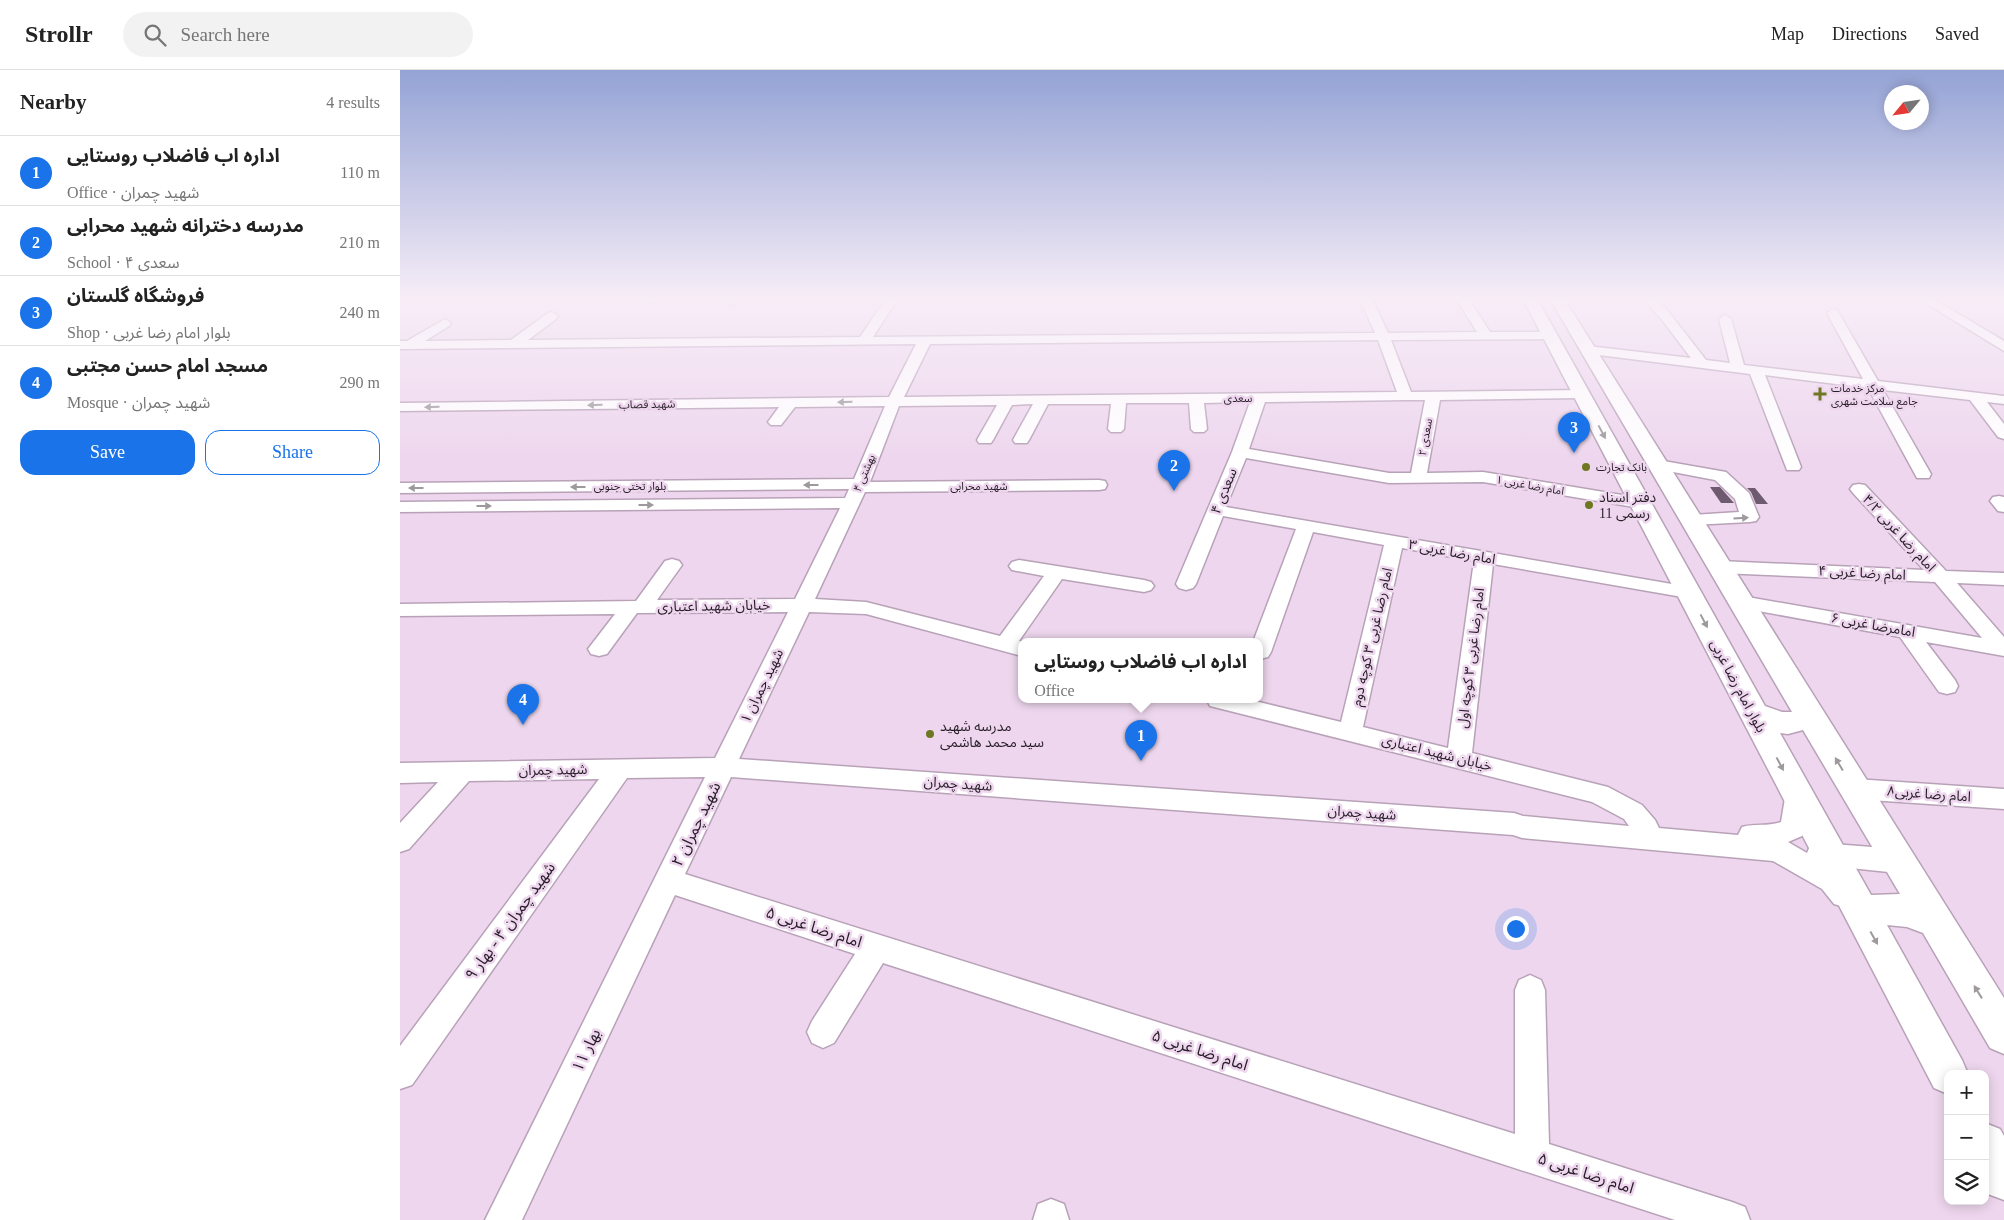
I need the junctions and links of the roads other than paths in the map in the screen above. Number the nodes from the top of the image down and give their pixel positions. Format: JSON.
{"nodes":[{"id":1,"x":1588,"y":350,"type":"edge"},
{"id":2,"x":920,"y":351,"type":"edge"},
{"id":3,"x":1389,"y":351,"type":"edge"},
{"id":4,"x":1558,"y":351,"type":"edge"},
{"id":5,"x":1593,"y":351,"type":"edge"},
{"id":6,"x":1692,"y":351,"type":"edge"},
{"id":7,"x":1733,"y":351,"type":"edge"},
{"id":8,"x":1854,"y":351,"type":"edge"},
{"id":9,"x":1702,"y":364,"type":"junction"},
{"id":10,"x":1738,"y":368,"type":"junction"},
{"id":11,"x":1756,"y":370,"type":"junction"},
{"id":12,"x":1872,"y":384,"type":"junction"},
{"id":13,"x":1582,"y":394,"type":"junction"},
{"id":14,"x":1406,"y":396,"type":"junction"},
{"id":15,"x":1432,"y":396,"type":"junction"},
{"id":16,"x":1974,"y":396,"type":"junction"},
{"id":17,"x":1196,"y":398,"type":"junction"},
{"id":18,"x":1259,"y":398,"type":"junction"},
{"id":19,"x":1119,"y":399,"type":"junction"},
{"id":20,"x":1007,"y":400,"type":"junction"},
{"id":21,"x":1043,"y":400,"type":"junction"},
{"id":22,"x":2004,"y":400,"type":"edge"},
{"id":23,"x":894,"y":401,"type":"junction"},
{"id":24,"x":790,"y":403,"type":"junction"},
{"id":25,"x":400,"y":407,"type":"edge"},
{"id":26,"x":776,"y":422,"type":"dead end"},
{"id":27,"x":1200,"y":428,"type":"dead end"},
{"id":28,"x":1116,"y":429,"type":"dead end"},
{"id":29,"x":2004,"y":434,"type":"edge"},
{"id":30,"x":985,"y":440,"type":"dead end"},
{"id":31,"x":1021,"y":440,"type":"dead end"},
{"id":32,"x":1240,"y":452,"type":"junction"},
{"id":33,"x":1658,"y":465,"type":"junction"},
{"id":34,"x":1793,"y":466,"type":"dead end"},
{"id":35,"x":1923,"y":474,"type":"dead end"},
{"id":36,"x":1418,"y":479,"type":"junction"},
{"id":37,"x":1099,"y":485,"type":"dead end"},
{"id":38,"x":859,"y":486,"type":"junction"},
{"id":39,"x":400,"y":488,"type":"edge"},
{"id":40,"x":1859,"y":489,"type":"dead end"},
{"id":41,"x":851,"y":503,"type":"junction"},
{"id":42,"x":1640,"y":503,"type":"junction"},
{"id":43,"x":400,"y":507,"type":"edge"},
{"id":44,"x":1216,"y":510,"type":"junction"},
{"id":45,"x":1692,"y":520,"type":"junction"},
{"id":46,"x":1306,"y":526,"type":"junction"},
{"id":47,"x":1394,"y":542,"type":"junction"},
{"id":48,"x":1484,"y":558,"type":"junction"},
{"id":49,"x":672,"y":565,"type":"dead end"},
{"id":50,"x":1019,"y":566,"type":"dead end"},
{"id":51,"x":1720,"y":567,"type":"junction"},
{"id":52,"x":1057,"y":572,"type":"junction"},
{"id":53,"x":1940,"y":576,"type":"junction"},
{"id":54,"x":2004,"y":579,"type":"edge"},
{"id":55,"x":1186,"y":584,"type":"dead end"},
{"id":56,"x":1144,"y":586,"type":"dead end"},
{"id":57,"x":1688,"y":592,"type":"junction"},
{"id":58,"x":1742,"y":602,"type":"junction"},
{"id":59,"x":801,"y":605,"type":"junction"},
{"id":60,"x":636,"y":607,"type":"junction"},
{"id":61,"x":400,"y":610,"type":"edge"},
{"id":62,"x":1907,"y":632,"type":"junction"},
{"id":63,"x":1019,"y":638,"type":"edge"},
{"id":64,"x":1263,"y":644,"type":"edge"},
{"id":65,"x":1014,"y":647,"type":"edge"},
{"id":66,"x":599,"y":648,"type":"dead end"},
{"id":67,"x":2004,"y":649,"type":"edge"},
{"id":68,"x":1947,"y":686,"type":"dead end"},
{"id":69,"x":1238,"y":703,"type":"edge"},
{"id":70,"x":1753,"y":713,"type":"junction"},
{"id":71,"x":1810,"y":715,"type":"junction"},
{"id":72,"x":1350,"y":732,"type":"junction"},
{"id":73,"x":1459,"y":758,"type":"junction"},
{"id":74,"x":723,"y":767,"type":"junction"},
{"id":75,"x":621,"y":768,"type":"junction"},
{"id":76,"x":462,"y":772,"type":"junction"},
{"id":77,"x":400,"y":773,"type":"edge"},
{"id":78,"x":1854,"y":789,"type":"junction"},
{"id":79,"x":1798,"y":798,"type":"junction"},
{"id":80,"x":2004,"y":799,"type":"edge"},
{"id":81,"x":1514,"y":824,"type":"junction"},
{"id":82,"x":1646,"y":828,"type":"junction"},
{"id":83,"x":400,"y":841,"type":"edge"},
{"id":84,"x":1778,"y":850,"type":"junction"},
{"id":85,"x":1826,"y":850,"type":"junction"},
{"id":86,"x":1893,"y":853,"type":"junction"},
{"id":87,"x":668,"y":881,"type":"junction"},
{"id":88,"x":1859,"y":913,"type":"junction"},
{"id":89,"x":1936,"y":922,"type":"junction"},
{"id":90,"x":876,"y":947,"type":"junction"},
{"id":91,"x":1530,"y":990,"type":"dead end"},
{"id":92,"x":823,"y":1032,"type":"dead end"},
{"id":93,"x":2004,"y":1034,"type":"edge"},
{"id":94,"x":1946,"y":1070,"type":"edge"},
{"id":95,"x":400,"y":1073,"type":"edge"},
{"id":96,"x":1989,"y":1151,"type":"edge"},
{"id":97,"x":1532,"y":1156,"type":"junction"},
{"id":98,"x":2004,"y":1178,"type":"edge"},
{"id":99,"x":503,"y":1220,"type":"edge"},
{"id":100,"x":1732,"y":1220,"type":"edge"}],
"edges":[{"from":1,"to":33,"type":"main road"},
{"from":2,"to":23,"type":"street","name":"بهشتی ۴"},
{"from":3,"to":14,"type":"street"},
{"from":4,"to":13,"type":"main road","name":"بلوار امام رضا غربی"},
{"from":5,"to":9,"type":"street"},
{"from":6,"to":9,"type":"street"},
{"from":7,"to":10,"type":"street"},
{"from":8,"to":12,"type":"street"},
{"from":9,"to":10,"type":"street"},
{"from":10,"to":11,"type":"street"},
{"from":11,"to":12,"type":"street"},
{"from":11,"to":34,"type":"street"},
{"from":12,"to":16,"type":"street"},
{"from":12,"to":35,"type":"street"},
{"from":13,"to":15,"type":"street","name":"سعدی"},
{"from":13,"to":42,"type":"main road","name":"بلوار امام رضا غربی","one_way":true},
{"from":14,"to":15,"type":"street","name":"سعدی"},
{"from":14,"to":18,"type":"street","name":"سعدی"},
{"from":15,"to":36,"type":"street","name":"سعدی ۲"},
{"from":16,"to":22,"type":"street"},
{"from":16,"to":29,"type":"street"},
{"from":17,"to":18,"type":"street","name":"سعدی"},
{"from":17,"to":19,"type":"street","name":"سعدی"},
{"from":17,"to":27,"type":"street"},
{"from":18,"to":32,"type":"street","name":"سعدی ۴"},
{"from":19,"to":21,"type":"street","name":"سعدی"},
{"from":19,"to":28,"type":"street"},
{"from":20,"to":21,"type":"street","name":"سعدی"},
{"from":20,"to":23,"type":"street","name":"سعدی"},
{"from":20,"to":30,"type":"street"},
{"from":21,"to":31,"type":"street"},
{"from":23,"to":24,"type":"street","name":"شهید قصاب","one_way":true},
{"from":23,"to":38,"type":"street","name":"بهشتی ۴"},
{"from":24,"to":25,"type":"street","name":"شهید قصاب","one_way":true},
{"from":24,"to":26,"type":"street"},
{"from":32,"to":36,"type":"street","name":"امام رضا غربی ۱"},
{"from":32,"to":44,"type":"street","name":"سعدی ۴"},
{"from":33,"to":45,"type":"main road"},
{"from":45,"to":33,"type":"street","one_way":true},
{"from":36,"to":42,"type":"street","name":"امام رضا غربی ۱"},
{"from":37,"to":38,"type":"street","name":"شهید محرابی"},
{"from":38,"to":39,"type":"street","name":"بلوار تختی جنوبی","one_way":true},
{"from":38,"to":41,"type":"street","name":"بهشتی ۴"},
{"from":40,"to":53,"type":"street","name":"امام رضا غربی ۴/۲"},
{"from":43,"to":41,"type":"street","name":"بلوار تختی جنوبی","one_way":true},
{"from":41,"to":59,"type":"street","name":"بهشتی ۴"},
{"from":42,"to":57,"type":"main road","name":"بلوار امام رضا غربی"},
{"from":44,"to":46,"type":"street","name":"امام رضا غربی ۳"},
{"from":44,"to":55,"type":"street","name":"سعدی ۴"},
{"from":45,"to":51,"type":"main road"},
{"from":46,"to":47,"type":"street","name":"امام رضا غربی ۳"},
{"from":46,"to":64,"type":"street"},
{"from":47,"to":48,"type":"street","name":"امام رضا غربی ۳"},
{"from":47,"to":72,"type":"street","name":"امام رضا غربی ۳ کوچه دوم"},
{"from":48,"to":57,"type":"street","name":"امام رضا غربی ۳"},
{"from":48,"to":73,"type":"street","name":"امام رضا غربی ۳ کوچه اول"},
{"from":49,"to":60,"type":"street"},
{"from":50,"to":52,"type":"street"},
{"from":51,"to":53,"type":"street","name":"امام رضا غربی ۴"},
{"from":51,"to":58,"type":"main road"},
{"from":52,"to":56,"type":"street"},
{"from":52,"to":63,"type":"street"},
{"from":53,"to":54,"type":"street","name":"امام رضا غربی ۴"},
{"from":53,"to":67,"type":"street","name":"امام رضا غربی ۴/۲"},
{"from":57,"to":70,"type":"main road","name":"بلوار امام رضا غربی","one_way":true},
{"from":58,"to":62,"type":"street","name":"امامرضا غربی ۶"},
{"from":58,"to":71,"type":"main road"},
{"from":59,"to":60,"type":"street","name":"خیابان شهید اعتباری"},
{"from":59,"to":65,"type":"street","name":"خیابان شهید اعتباری"},
{"from":59,"to":74,"type":"street","name":"شهید چمران ۱"},
{"from":60,"to":61,"type":"street","name":"خیابان شهید اعتباری"},
{"from":60,"to":66,"type":"street"},
{"from":62,"to":67,"type":"street","name":"امامرضا غربی ۶"},
{"from":62,"to":68,"type":"street"},
{"from":69,"to":72,"type":"street","name":"خیابان شهید اعتباری"},
{"from":70,"to":71,"type":"main road"},
{"from":70,"to":79,"type":"main road","name":"بلوار امام رضا غربی","one_way":true},
{"from":78,"to":71,"type":"main road","one_way":true},
{"from":72,"to":73,"type":"street","name":"خیابان شهید اعتباری"},
{"from":73,"to":82,"type":"street","name":"خیابان شهید اعتباری"},
{"from":74,"to":75,"type":"street","name":"شهید چمران"},
{"from":74,"to":81,"type":"street","name":"شهید چمران"},
{"from":74,"to":87,"type":"street","name":"شهید چمران ۲"},
{"from":75,"to":76,"type":"street","name":"شهید چمران"},
{"from":75,"to":95,"type":"street","name":"شهید چمران ۴ - بهار ۹"},
{"from":76,"to":77,"type":"street","name":"شهید چمران"},
{"from":76,"to":83,"type":"street"},
{"from":78,"to":80,"type":"street","name":"امام رضا غربی۸"},
{"from":78,"to":86,"type":"main road"},
{"from":79,"to":82,"type":"street","name":"شهید چمران"},
{"from":79,"to":85,"type":"main road","name":"بلوار امام رضا غربی"},
{"from":81,"to":82,"type":"street","name":"شهید چمران"},
{"from":81,"to":84,"type":"street","name":"شهید چمران"},
{"from":84,"to":85,"type":"street"},
{"from":84,"to":88,"type":"street","name":"شهید چمران"},
{"from":85,"to":86,"type":"street"},
{"from":85,"to":88,"type":"main road","name":"بلوار امام رضا غربی"},
{"from":86,"to":89,"type":"main road"},
{"from":87,"to":90,"type":"street","name":"امام رضا غربی ۵"},
{"from":87,"to":99,"type":"street","name":"بهار ۱۱"},
{"from":88,"to":89,"type":"main road"},
{"from":88,"to":94,"type":"main road","name":"بلوار امام رضا غربی","one_way":true},
{"from":93,"to":89,"type":"main road","one_way":true},
{"from":90,"to":92,"type":"street"},
{"from":90,"to":97,"type":"street","name":"امام رضا غربی ۵"},
{"from":91,"to":97,"type":"street"},
{"from":96,"to":98,"type":"main road"},
{"from":97,"to":100,"type":"street","name":"امام رضا غربی ۵"}]}
